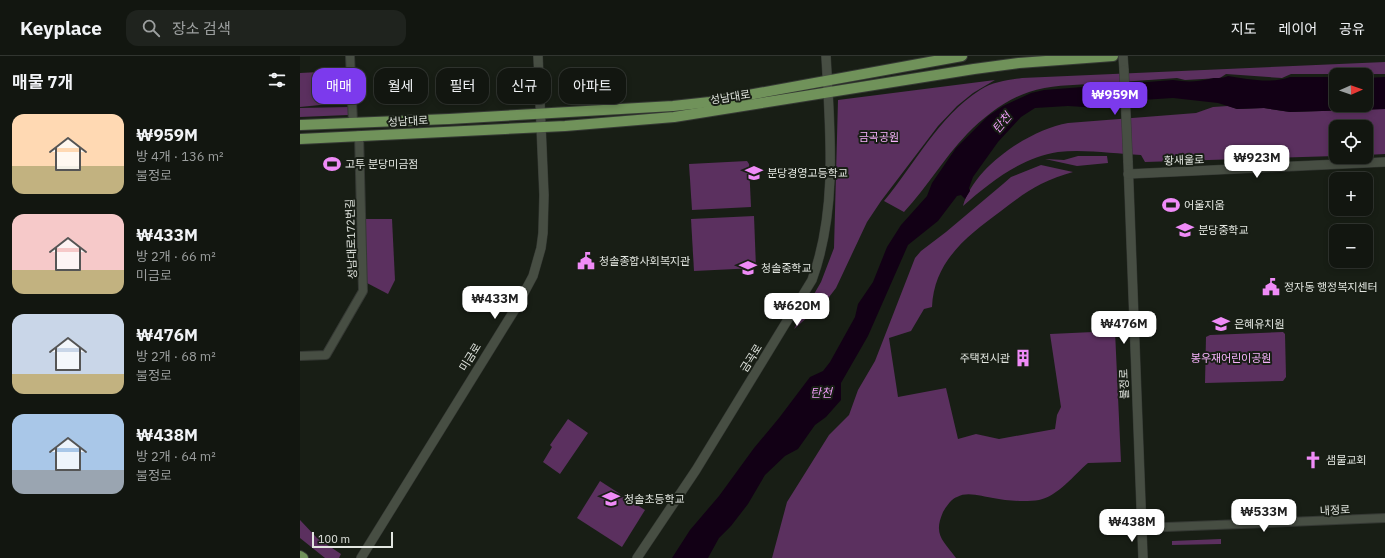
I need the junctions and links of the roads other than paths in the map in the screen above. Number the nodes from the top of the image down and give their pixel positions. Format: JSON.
{"nodes":[{"id":1,"x":350,"y":56,"type":"edge"},
{"id":2,"x":538,"y":56,"type":"edge"},
{"id":3,"x":826,"y":56,"type":"edge"},
{"id":4,"x":962,"y":56,"type":"edge"},
{"id":5,"x":1113,"y":56,"type":"edge"},
{"id":6,"x":1123,"y":56,"type":"edge"},
{"id":7,"x":827,"y":80,"type":"junction"},
{"id":8,"x":828,"y":93,"type":"junction"},
{"id":9,"x":540,"y":114,"type":"junction"},
{"id":10,"x":353,"y":123,"type":"junction"},
{"id":11,"x":300,"y":125,"type":"edge"},
{"id":12,"x":540,"y":126,"type":"junction"},
{"id":13,"x":358,"y":135,"type":"junction"},
{"id":14,"x":300,"y":139,"type":"edge"},
{"id":15,"x":1385,"y":162,"type":"edge"},
{"id":16,"x":1128,"y":174,"type":"junction"},
{"id":17,"x":300,"y":356,"type":"edge"},
{"id":18,"x":1385,"y":518,"type":"edge"},
{"id":19,"x":1142,"y":528,"type":"junction"},
{"id":20,"x":300,"y":556,"type":"edge"},
{"id":21,"x":303,"y":558,"type":"edge"},
{"id":22,"x":361,"y":558,"type":"edge"},
{"id":23,"x":638,"y":558,"type":"edge"},
{"id":24,"x":1143,"y":558,"type":"edge"}],
"edges":[{"from":1,"to":10,"type":"street"},
{"from":2,"to":9,"type":"main road","name":"미금로"},
{"from":3,"to":7,"type":"main road","name":"금곡로"},
{"from":4,"to":7,"type":"main road","name":"성남대로"},
{"from":5,"to":8,"type":"main road","name":"성남대로"},
{"from":6,"to":16,"type":"main road","name":"불정로","bridge":true},
{"from":7,"to":8,"type":"main road","name":"금곡로"},
{"from":7,"to":9,"type":"main road","name":"성남대로"},
{"from":8,"to":12,"type":"main road","name":"성남대로"},
{"from":8,"to":23,"type":"main road","name":"금곡로"},
{"from":9,"to":10,"type":"main road","name":"성남대로"},
{"from":9,"to":12,"type":"main road","name":"미금로"},
{"from":10,"to":11,"type":"main road","name":"성남대로"},
{"from":12,"to":13,"type":"main road","name":"성남대로"},
{"from":12,"to":22,"type":"main road","name":"미금로"},
{"from":13,"to":14,"type":"main road","name":"성남대로"},
{"from":13,"to":17,"type":"street","name":"성남대로172번길"},
{"from":15,"to":16,"type":"main road","name":"황새울로"},
{"from":16,"to":19,"type":"main road","name":"불정로"},
{"from":18,"to":19,"type":"street","name":"내정로"},
{"from":19,"to":24,"type":"main road","name":"불정로"},
{"from":20,"to":21,"type":"main road"}]}
